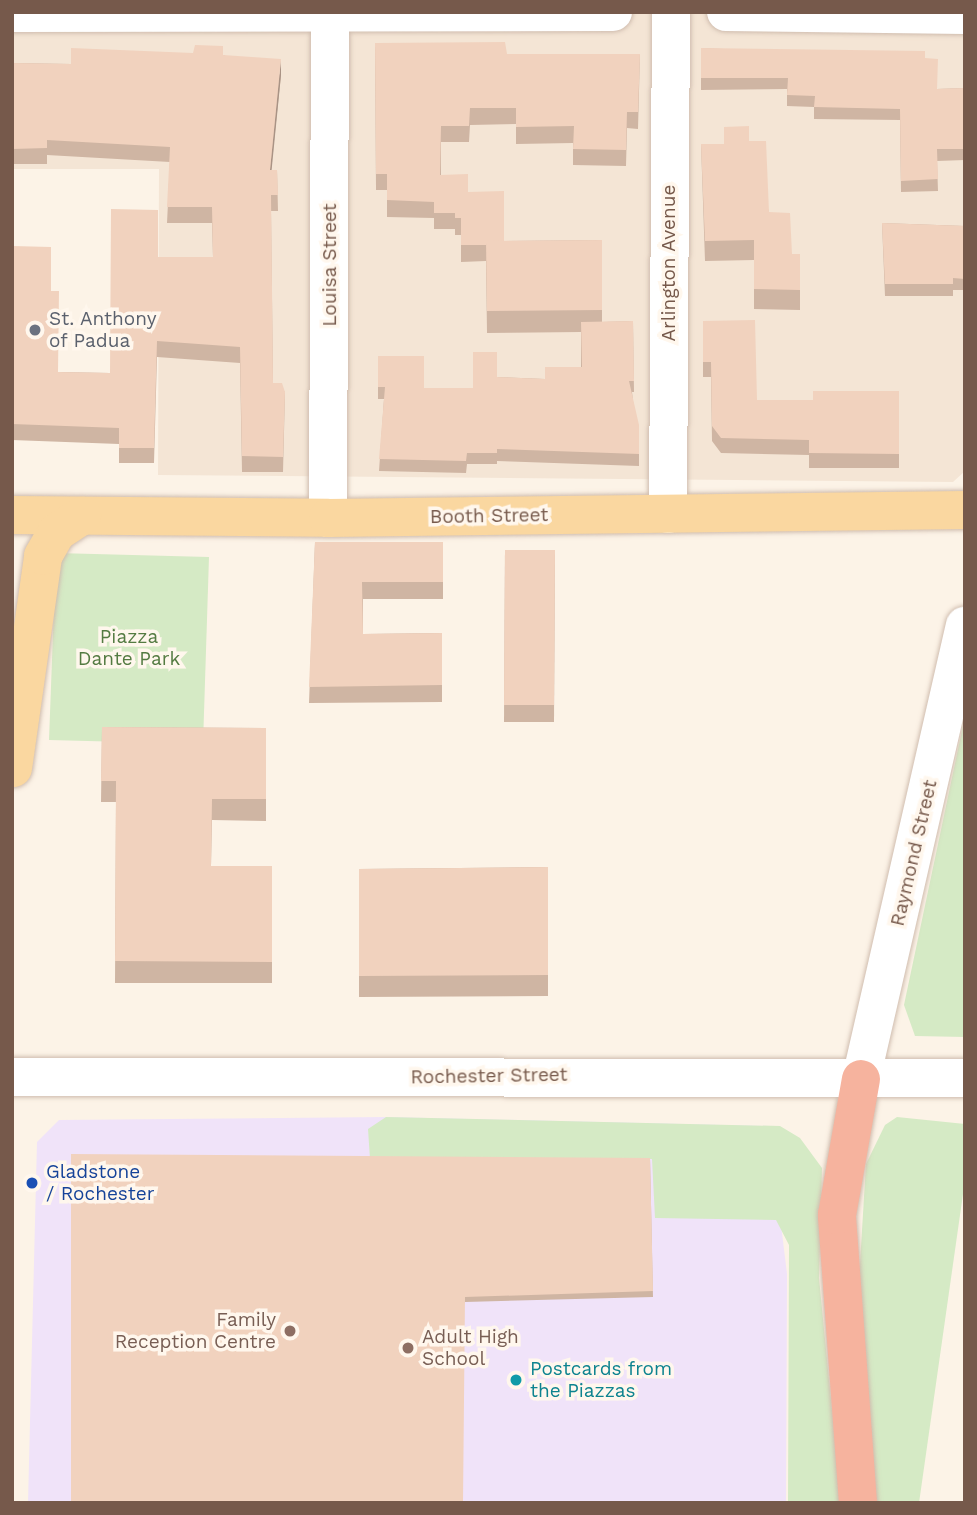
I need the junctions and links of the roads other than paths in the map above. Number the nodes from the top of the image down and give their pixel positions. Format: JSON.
{"nodes":[{"id":1,"x":613,"y":12,"type":"edge"},
{"id":2,"x":671,"y":12,"type":"edge"},
{"id":3,"x":726,"y":12,"type":"edge"},
{"id":4,"x":12,"y":13,"type":"edge"},
{"id":5,"x":330,"y":13,"type":"edge"},
{"id":6,"x":965,"y":15,"type":"edge"},
{"id":7,"x":965,"y":510,"type":"edge"},
{"id":8,"x":668,"y":514,"type":"junction"},
{"id":9,"x":12,"y":515,"type":"edge"},
{"id":10,"x":82,"y":516,"type":"junction"},
{"id":11,"x":328,"y":518,"type":"junction"},
{"id":12,"x":965,"y":626,"type":"edge"},
{"id":13,"x":13,"y":775,"type":"edge"},
{"id":14,"x":12,"y":1077,"type":"edge"},
{"id":15,"x":965,"y":1078,"type":"edge"},
{"id":16,"x":861,"y":1079,"type":"junction"},
{"id":17,"x":858,"y":1503,"type":"edge"}],
"edges":[{"from":1,"to":5,"type":"street"},
{"from":2,"to":8,"type":"street","name":"Arlington Avenue"},
{"from":3,"to":6,"type":"street"},
{"from":4,"to":5,"type":"street"},
{"from":5,"to":11,"type":"street","name":"Louisa Street"},
{"from":7,"to":8,"type":"main road","name":"Booth Street"},
{"from":8,"to":11,"type":"main road","name":"Booth Street"},
{"from":9,"to":10,"type":"main road","name":"Booth Street"},
{"from":10,"to":11,"type":"main road","name":"Booth Street"},
{"from":10,"to":13,"type":"main road"},
{"from":12,"to":16,"type":"street","name":"Raymond Street"},
{"from":14,"to":16,"type":"street","name":"Rochester Street"},
{"from":15,"to":16,"type":"street","name":"Rochester Street"},
{"from":16,"to":17,"type":"highway"}]}
